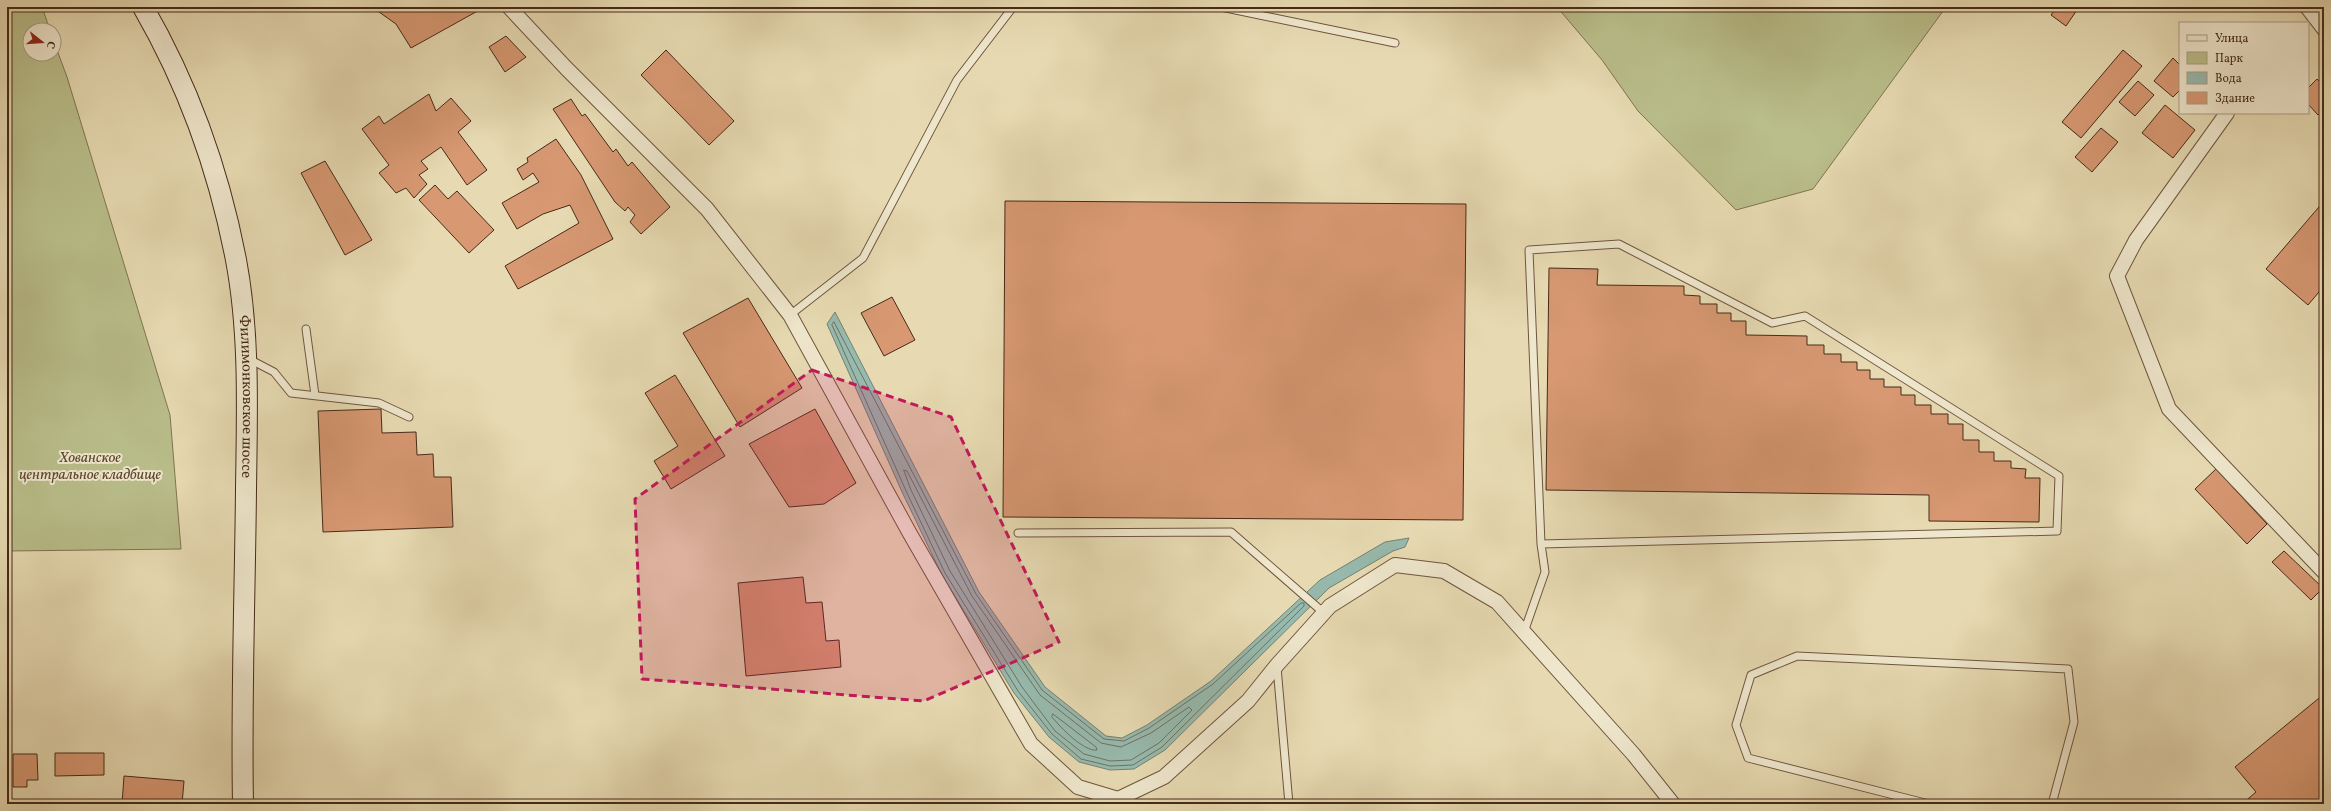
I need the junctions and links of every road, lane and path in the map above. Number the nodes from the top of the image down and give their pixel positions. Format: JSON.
{"nodes":[{"id":1,"x":144,"y":7,"type":"edge"},
{"id":2,"x":509,"y":7,"type":"edge"},
{"id":3,"x":1013,"y":7,"type":"edge"},
{"id":4,"x":1222,"y":7,"type":"edge"},
{"id":5,"x":2307,"y":7,"type":"edge"},
{"id":6,"x":2324,"y":29,"type":"edge"},
{"id":7,"x":1395,"y":42,"type":"dead end"},
{"id":8,"x":2226,"y":114,"type":"edge"},
{"id":9,"x":790,"y":315,"type":"junction"},
{"id":10,"x":306,"y":330,"type":"dead end"},
{"id":11,"x":245,"y":357,"type":"junction"},
{"id":12,"x":315,"y":396,"type":"junction"},
{"id":13,"x":409,"y":417,"type":"dead end"},
{"id":14,"x":1018,"y":533,"type":"dead end"},
{"id":15,"x":1541,"y":544,"type":"junction"},
{"id":16,"x":2324,"y":572,"type":"edge"},
{"id":17,"x":1324,"y":613,"type":"junction"},
{"id":18,"x":1524,"y":632,"type":"junction"},
{"id":19,"x":1277,"y":665,"type":"junction"},
{"id":20,"x":1117,"y":801,"type":"edge"},
{"id":21,"x":243,"y":804,"type":"edge"},
{"id":22,"x":1289,"y":804,"type":"edge"},
{"id":23,"x":1673,"y":804,"type":"edge"},
{"id":24,"x":1930,"y":804,"type":"edge"},
{"id":25,"x":2052,"y":804,"type":"edge"}],
"edges":[{"from":1,"to":11,"type":"main road","name":"Филимонковское шоссе"},
{"from":2,"to":9,"type":"street"},
{"from":3,"to":9,"type":"lane"},
{"from":4,"to":7,"type":"lane"},
{"from":5,"to":6,"type":"street"},
{"from":8,"to":16,"type":"street"},
{"from":9,"to":20,"type":"street"},
{"from":10,"to":12,"type":"lane"},
{"from":11,"to":12,"type":"lane"},
{"from":11,"to":21,"type":"main road","name":"Филимонковское шоссе"},
{"from":12,"to":13,"type":"lane"},
{"from":14,"to":17,"type":"lane"},
{"from":15,"to":15,"type":"lane"},
{"from":15,"to":18,"type":"lane"},
{"from":17,"to":18,"type":"street"},
{"from":17,"to":19,"type":"street"},
{"from":18,"to":23,"type":"street"},
{"from":19,"to":20,"type":"street"},
{"from":19,"to":22,"type":"lane"},
{"from":24,"to":25,"type":"lane"}]}
